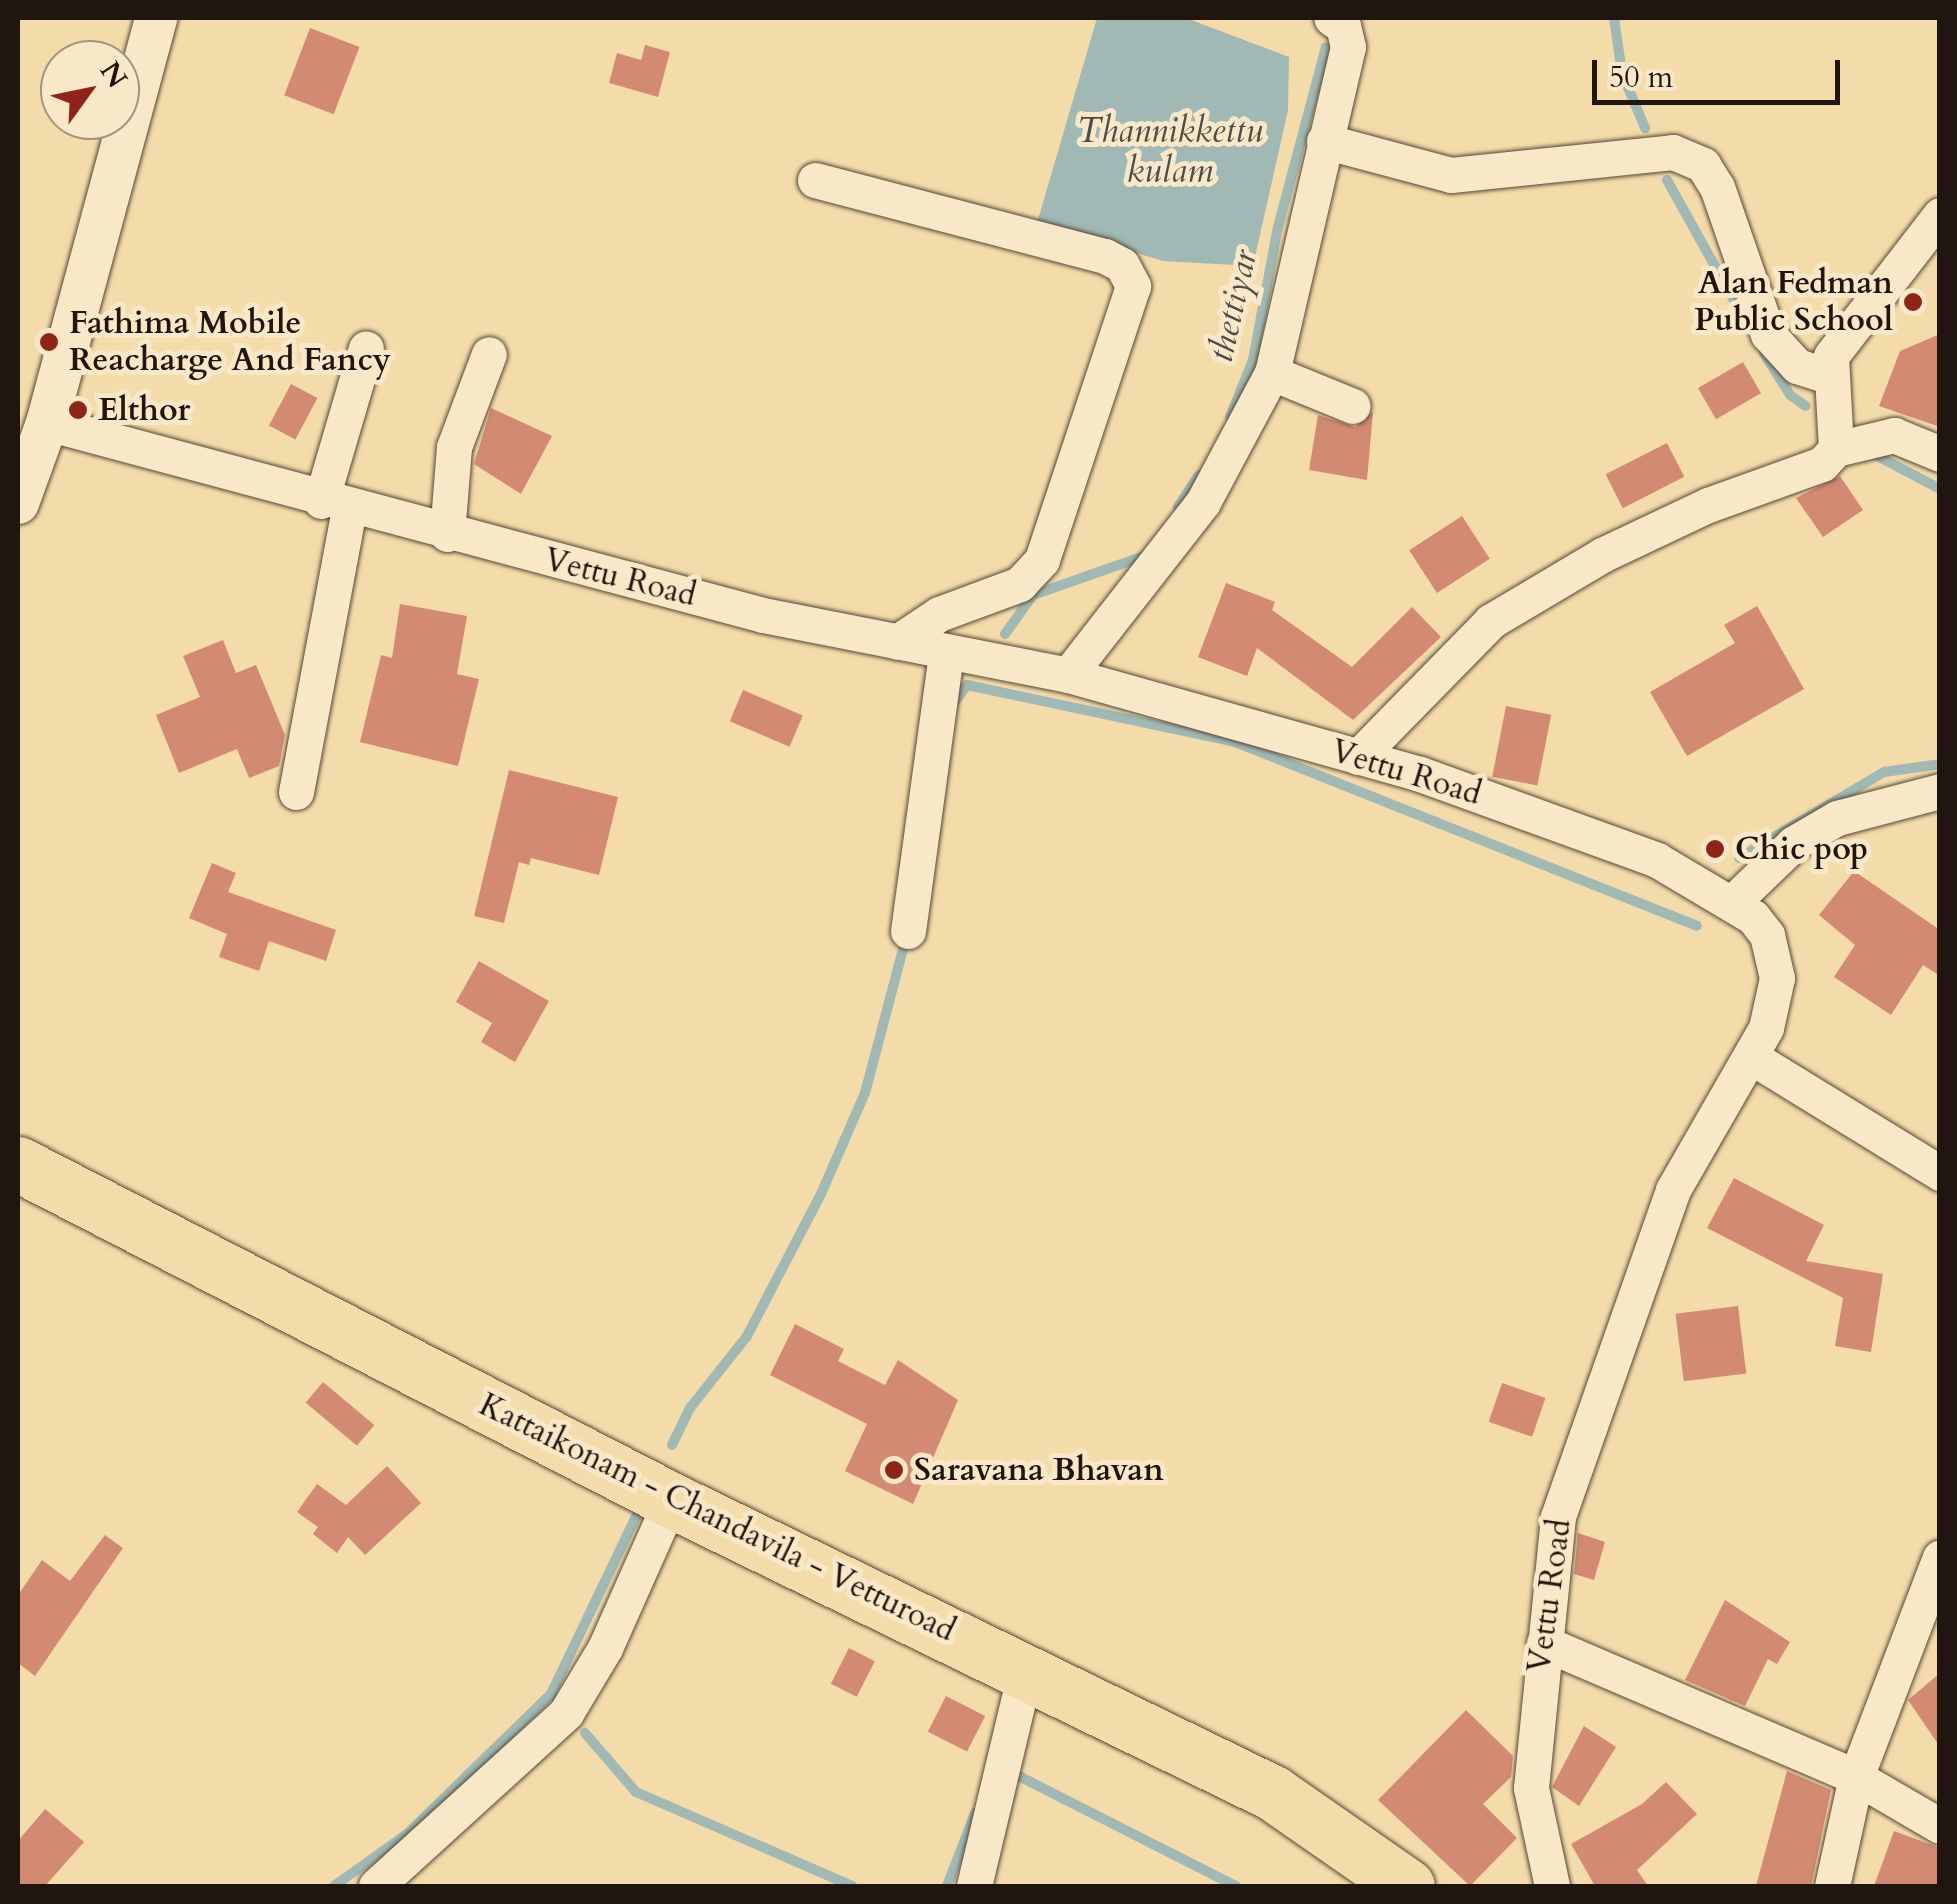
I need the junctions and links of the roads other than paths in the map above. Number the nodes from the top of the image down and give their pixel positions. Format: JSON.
{"nodes":[{"id":1,"x":156,"y":18,"type":"edge"},
{"id":2,"x":1332,"y":18,"type":"edge"},
{"id":3,"x":1324,"y":142,"type":"junction"},
{"id":4,"x":816,"y":180,"type":"dead end"},
{"id":5,"x":1940,"y":214,"type":"edge"},
{"id":6,"x":366,"y":348,"type":"dead end"},
{"id":7,"x":489,"y":354,"type":"dead end"},
{"id":8,"x":1272,"y":373,"type":"junction"},
{"id":9,"x":1828,"y":376,"type":"junction"},
{"id":10,"x":1353,"y":406,"type":"dead end"},
{"id":11,"x":46,"y":423,"type":"junction"},
{"id":12,"x":1836,"y":449,"type":"junction"},
{"id":13,"x":1940,"y":454,"type":"edge"},
{"id":14,"x":18,"y":504,"type":"edge"},
{"id":15,"x":335,"y":505,"type":"junction"},
{"id":16,"x":447,"y":534,"type":"junction"},
{"id":17,"x":898,"y":642,"type":"junction"},
{"id":18,"x":946,"y":652,"type":"junction"},
{"id":19,"x":1068,"y":676,"type":"junction"},
{"id":20,"x":1358,"y":756,"type":"junction"},
{"id":21,"x":1940,"y":791,"type":"edge"},
{"id":22,"x":296,"y":792,"type":"dead end"},
{"id":23,"x":1734,"y":901,"type":"junction"},
{"id":24,"x":908,"y":931,"type":"dead end"},
{"id":25,"x":1753,"y":1058,"type":"junction"},
{"id":26,"x":18,"y":1164,"type":"edge"},
{"id":27,"x":1940,"y":1172,"type":"edge"},
{"id":28,"x":671,"y":1500,"type":"junction"},
{"id":29,"x":1940,"y":1556,"type":"edge"},
{"id":30,"x":1544,"y":1642,"type":"junction"},
{"id":31,"x":1026,"y":1668,"type":"junction"},
{"id":32,"x":1856,"y":1776,"type":"junction"},
{"id":33,"x":1940,"y":1826,"type":"edge"},
{"id":34,"x":376,"y":1886,"type":"edge"},
{"id":35,"x":974,"y":1886,"type":"edge"},
{"id":36,"x":1407,"y":1886,"type":"edge"},
{"id":37,"x":1552,"y":1886,"type":"edge"},
{"id":38,"x":1832,"y":1886,"type":"edge"}],
"edges":[{"from":1,"to":11,"type":"street"},
{"from":2,"to":3,"type":"street"},
{"from":3,"to":8,"type":"street"},
{"from":3,"to":9,"type":"street"},
{"from":4,"to":17,"type":"street"},
{"from":5,"to":9,"type":"street"},
{"from":6,"to":15,"type":"street"},
{"from":7,"to":16,"type":"street"},
{"from":8,"to":10,"type":"street"},
{"from":8,"to":19,"type":"street"},
{"from":9,"to":12,"type":"street"},
{"from":11,"to":14,"type":"street"},
{"from":11,"to":15,"type":"street","name":"Vettu Road"},
{"from":12,"to":13,"type":"street"},
{"from":12,"to":20,"type":"street"},
{"from":15,"to":16,"type":"street","name":"Vettu Road"},
{"from":15,"to":22,"type":"street"},
{"from":16,"to":17,"type":"street","name":"Vettu Road"},
{"from":17,"to":18,"type":"street","name":"Vettu Road"},
{"from":18,"to":19,"type":"street","name":"Vettu Road"},
{"from":18,"to":24,"type":"street"},
{"from":19,"to":20,"type":"street","name":"Vettu Road"},
{"from":20,"to":23,"type":"street","name":"Vettu Road"},
{"from":21,"to":23,"type":"street"},
{"from":23,"to":25,"type":"street","name":"Vettu Road"},
{"from":25,"to":27,"type":"street"},
{"from":25,"to":30,"type":"street","name":"Vettu Road"},
{"from":26,"to":28,"type":"main road","name":"Kattaikonam - Chandavila - Vetturoad"},
{"from":28,"to":31,"type":"main road","name":"Kattaikonam - Chandavila - Vetturoad"},
{"from":28,"to":34,"type":"street"},
{"from":29,"to":32,"type":"street"},
{"from":30,"to":32,"type":"street"},
{"from":30,"to":37,"type":"street","name":"Vettu Road"},
{"from":31,"to":35,"type":"street"},
{"from":31,"to":36,"type":"main road","name":"Kattaikonam - Chandavila - Vetturoad"},
{"from":32,"to":33,"type":"street"},
{"from":32,"to":38,"type":"street"}]}
